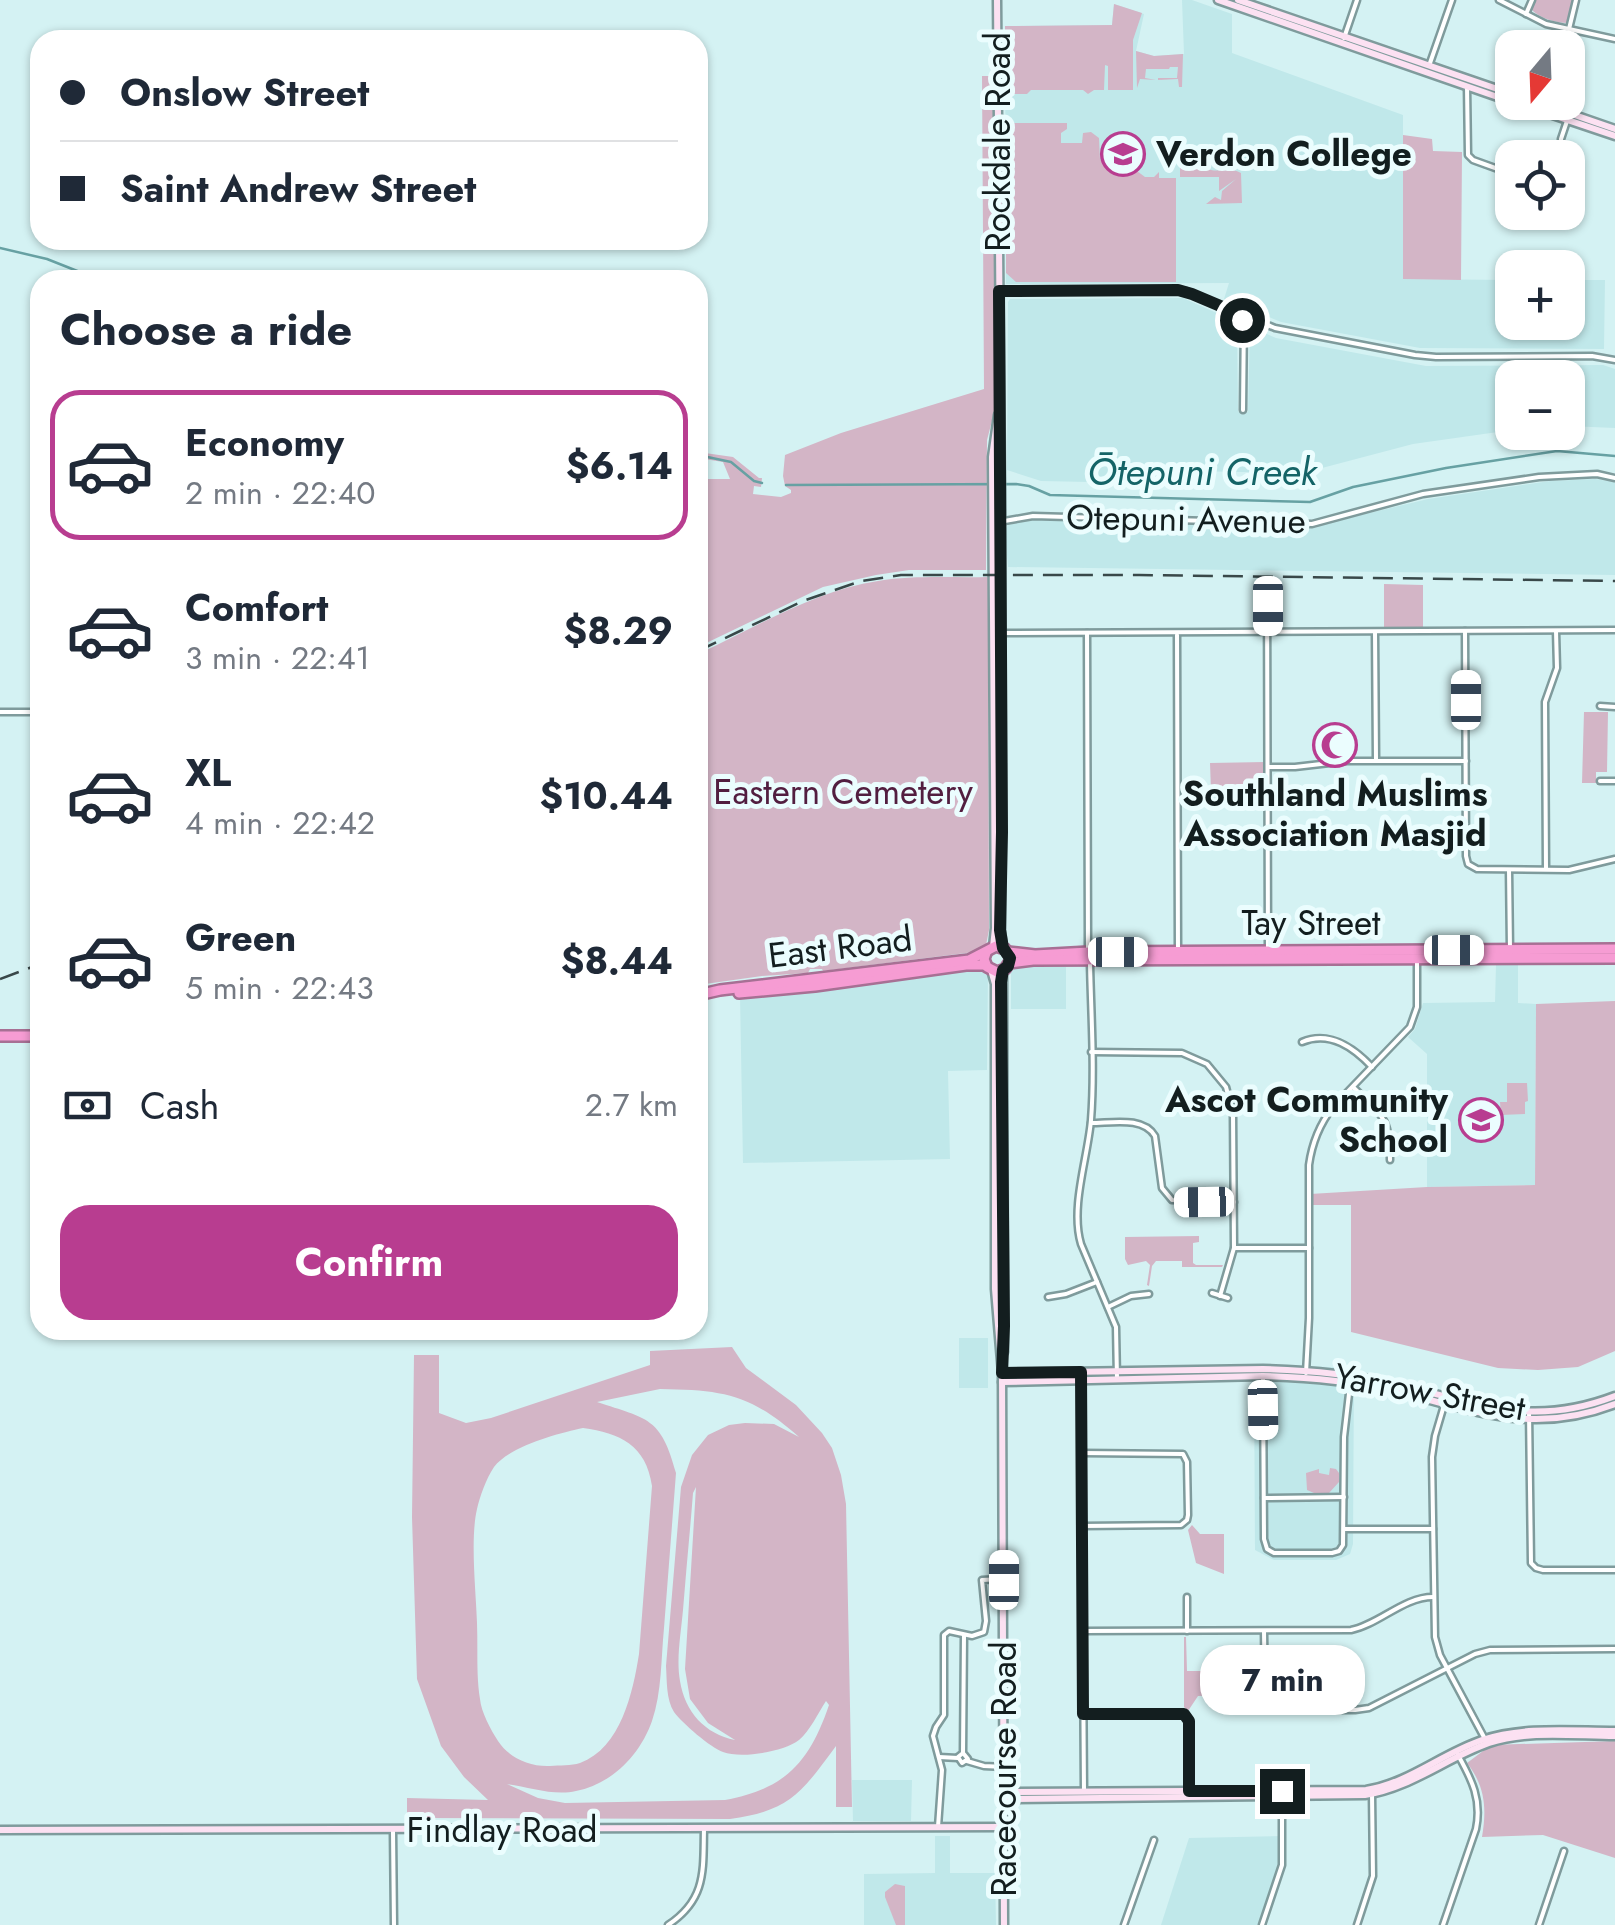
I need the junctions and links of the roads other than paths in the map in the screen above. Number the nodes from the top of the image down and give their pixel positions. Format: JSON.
{"nodes":[{"id":1,"x":997,"y":0,"type":"edge"},
{"id":2,"x":1218,"y":0,"type":"edge"},
{"id":3,"x":1238,"y":0,"type":"edge"},
{"id":4,"x":1357,"y":0,"type":"edge"},
{"id":5,"x":1452,"y":0,"type":"edge"},
{"id":6,"x":1499,"y":0,"type":"edge"},
{"id":7,"x":1532,"y":0,"type":"edge"},
{"id":8,"x":1576,"y":0,"type":"edge"},
{"id":9,"x":1526,"y":14,"type":"junction"},
{"id":10,"x":1291,"y":22,"type":"junction"},
{"id":11,"x":1569,"y":29,"type":"junction"},
{"id":12,"x":1615,"y":39,"type":"edge"},
{"id":13,"x":1343,"y":40,"type":"junction"},
{"id":14,"x":1428,"y":69,"type":"junction"},
{"id":15,"x":1466,"y":86,"type":"junction"},
{"id":16,"x":1495,"y":89,"type":"edge"},
{"id":17,"x":1495,"y":96,"type":"edge"},
{"id":18,"x":1578,"y":120,"type":"edge"},
{"id":19,"x":1613,"y":130,"type":"edge"},
{"id":20,"x":1495,"y":168,"type":"edge"},
{"id":21,"x":999,"y":291,"type":"junction"},
{"id":22,"x":1244,"y":316,"type":"junction"},
{"id":23,"x":1615,"y":360,"type":"edge"},
{"id":24,"x":1243,"y":410,"type":"dead end"},
{"id":25,"x":1615,"y":478,"type":"edge"},
{"id":26,"x":997,"y":522,"type":"junction"},
{"id":27,"x":1268,"y":586,"type":"dead end"},
{"id":28,"x":1615,"y":630,"type":"edge"},
{"id":29,"x":1556,"y":631,"type":"junction"},
{"id":30,"x":1268,"y":632,"type":"junction"},
{"id":31,"x":1375,"y":632,"type":"junction"},
{"id":32,"x":1465,"y":632,"type":"junction"},
{"id":33,"x":1087,"y":633,"type":"junction"},
{"id":34,"x":1177,"y":633,"type":"junction"},
{"id":35,"x":998,"y":634,"type":"junction"},
{"id":36,"x":1600,"y":706,"type":"dead end"},
{"id":37,"x":1615,"y":707,"type":"edge"},
{"id":38,"x":0,"y":712,"type":"edge"},
{"id":39,"x":30,"y":712,"type":"edge"},
{"id":40,"x":1376,"y":760,"type":"junction"},
{"id":41,"x":1466,"y":760,"type":"junction"},
{"id":42,"x":1268,"y":767,"type":"junction"},
{"id":43,"x":1600,"y":781,"type":"dead end"},
{"id":44,"x":1615,"y":781,"type":"edge"},
{"id":45,"x":1615,"y":859,"type":"edge"},
{"id":46,"x":1509,"y":870,"type":"junction"},
{"id":47,"x":1546,"y":870,"type":"junction"},
{"id":48,"x":1615,"y":949,"type":"edge"},
{"id":49,"x":1510,"y":954,"type":"junction"},
{"id":50,"x":1596,"y":954,"type":"junction"},
{"id":51,"x":1268,"y":955,"type":"junction"},
{"id":52,"x":1417,"y":955,"type":"junction"},
{"id":53,"x":1000,"y":956,"type":"junction"},
{"id":54,"x":1089,"y":956,"type":"junction"},
{"id":55,"x":1179,"y":956,"type":"junction"},
{"id":56,"x":1615,"y":958,"type":"edge"},
{"id":57,"x":989,"y":968,"type":"junction"},
{"id":58,"x":708,"y":993,"type":"edge"},
{"id":59,"x":708,"y":994,"type":"edge"},
{"id":60,"x":0,"y":1036,"type":"edge"},
{"id":61,"x":30,"y":1036,"type":"edge"},
{"id":62,"x":1302,"y":1042,"type":"dead end"},
{"id":63,"x":1091,"y":1052,"type":"junction"},
{"id":64,"x":1372,"y":1067,"type":"junction"},
{"id":65,"x":1352,"y":1087,"type":"junction"},
{"id":66,"x":1091,"y":1123,"type":"junction"},
{"id":67,"x":1390,"y":1160,"type":"dead end"},
{"id":68,"x":1234,"y":1202,"type":"junction"},
{"id":69,"x":1234,"y":1248,"type":"junction"},
{"id":70,"x":1309,"y":1248,"type":"junction"},
{"id":71,"x":999,"y":1249,"type":"junction"},
{"id":72,"x":1097,"y":1282,"type":"junction"},
{"id":73,"x":1212,"y":1293,"type":"dead end"},
{"id":74,"x":1149,"y":1294,"type":"dead end"},
{"id":75,"x":1220,"y":1296,"type":"junction"},
{"id":76,"x":1048,"y":1297,"type":"dead end"},
{"id":77,"x":1228,"y":1298,"type":"dead end"},
{"id":78,"x":1108,"y":1307,"type":"junction"},
{"id":79,"x":1263,"y":1372,"type":"junction"},
{"id":80,"x":1306,"y":1374,"type":"junction"},
{"id":81,"x":1117,"y":1375,"type":"junction"},
{"id":82,"x":1081,"y":1376,"type":"junction"},
{"id":83,"x":1002,"y":1378,"type":"junction"},
{"id":84,"x":1351,"y":1379,"type":"junction"},
{"id":85,"x":1615,"y":1396,"type":"edge"},
{"id":86,"x":1445,"y":1401,"type":"junction"},
{"id":87,"x":1615,"y":1404,"type":"edge"},
{"id":88,"x":1529,"y":1416,"type":"junction"},
{"id":89,"x":1082,"y":1453,"type":"junction"},
{"id":90,"x":1344,"y":1497,"type":"junction"},
{"id":91,"x":1264,"y":1498,"type":"junction"},
{"id":92,"x":1082,"y":1526,"type":"junction"},
{"id":93,"x":1433,"y":1528,"type":"junction"},
{"id":94,"x":1344,"y":1529,"type":"junction"},
{"id":95,"x":1615,"y":1570,"type":"edge"},
{"id":96,"x":1004,"y":1580,"type":"junction"},
{"id":97,"x":1187,"y":1597,"type":"dead end"},
{"id":98,"x":1433,"y":1597,"type":"junction"},
{"id":99,"x":1083,"y":1631,"type":"junction"},
{"id":100,"x":1186,"y":1631,"type":"junction"},
{"id":101,"x":1264,"y":1631,"type":"junction"},
{"id":102,"x":964,"y":1635,"type":"junction"},
{"id":103,"x":1615,"y":1650,"type":"edge"},
{"id":104,"x":1447,"y":1668,"type":"junction"},
{"id":105,"x":1083,"y":1714,"type":"junction"},
{"id":106,"x":1615,"y":1733,"type":"edge"},
{"id":107,"x":1486,"y":1742,"type":"junction"},
{"id":108,"x":963,"y":1753,"type":"junction"},
{"id":109,"x":1458,"y":1754,"type":"junction"},
{"id":110,"x":939,"y":1757,"type":"junction"},
{"id":111,"x":958,"y":1758,"type":"junction"},
{"id":112,"x":967,"y":1761,"type":"junction"},
{"id":113,"x":1004,"y":1766,"type":"junction"},
{"id":114,"x":1372,"y":1792,"type":"junction"},
{"id":115,"x":1084,"y":1794,"type":"junction"},
{"id":116,"x":1189,"y":1794,"type":"junction"},
{"id":117,"x":1282,"y":1794,"type":"junction"},
{"id":118,"x":1005,"y":1796,"type":"junction"},
{"id":119,"x":938,"y":1827,"type":"junction"},
{"id":120,"x":1004,"y":1827,"type":"junction"},
{"id":121,"x":704,"y":1829,"type":"junction"},
{"id":122,"x":0,"y":1830,"type":"edge"},
{"id":123,"x":393,"y":1831,"type":"junction"},
{"id":124,"x":1154,"y":1840,"type":"dead end"},
{"id":125,"x":1564,"y":1851,"type":"dead end"},
{"id":126,"x":394,"y":1925,"type":"edge"},
{"id":127,"x":668,"y":1925,"type":"edge"},
{"id":128,"x":1004,"y":1925,"type":"edge"},
{"id":129,"x":1124,"y":1925,"type":"edge"},
{"id":130,"x":1262,"y":1925,"type":"edge"},
{"id":131,"x":1357,"y":1925,"type":"edge"},
{"id":132,"x":1443,"y":1925,"type":"edge"},
{"id":133,"x":1538,"y":1925,"type":"edge"}],
"edges":[{"from":1,"to":21,"type":"street","name":"Rockdale Road"},
{"from":2,"to":10,"type":"street"},
{"from":3,"to":10,"type":"street"},
{"from":4,"to":13,"type":"street"},
{"from":5,"to":14,"type":"street"},
{"from":6,"to":9,"type":"street"},
{"from":7,"to":9,"type":"street"},
{"from":8,"to":11,"type":"street"},
{"from":9,"to":11,"type":"street"},
{"from":10,"to":13,"type":"street"},
{"from":11,"to":12,"type":"street"},
{"from":13,"to":14,"type":"street"},
{"from":14,"to":15,"type":"street"},
{"from":14,"to":16,"type":"street"},
{"from":15,"to":17,"type":"street"},
{"from":15,"to":20,"type":"street"},
{"from":18,"to":19,"type":"street"},
{"from":21,"to":22,"type":"street"},
{"from":21,"to":26,"type":"street","name":"Rockdale Road"},
{"from":22,"to":23,"type":"street"},
{"from":22,"to":24,"type":"street"},
{"from":25,"to":26,"type":"street","name":"Otepuni Avenue"},
{"from":26,"to":35,"type":"street","name":"Rockdale Road"},
{"from":27,"to":30,"type":"street"},
{"from":28,"to":29,"type":"street"},
{"from":29,"to":32,"type":"street"},
{"from":29,"to":47,"type":"street"},
{"from":30,"to":31,"type":"street"},
{"from":30,"to":34,"type":"street"},
{"from":30,"to":42,"type":"street"},
{"from":31,"to":32,"type":"street"},
{"from":31,"to":40,"type":"street"},
{"from":32,"to":41,"type":"street"},
{"from":33,"to":34,"type":"street"},
{"from":33,"to":35,"type":"street"},
{"from":33,"to":54,"type":"street"},
{"from":34,"to":55,"type":"street"},
{"from":35,"to":53,"type":"street","name":"Rockdale Road"},
{"from":36,"to":37,"type":"street"},
{"from":38,"to":39,"type":"street"},
{"from":40,"to":41,"type":"street"},
{"from":40,"to":42,"type":"street"},
{"from":41,"to":46,"type":"street"},
{"from":42,"to":51,"type":"street"},
{"from":43,"to":44,"type":"street"},
{"from":45,"to":47,"type":"street"},
{"from":46,"to":47,"type":"street"},
{"from":46,"to":49,"type":"street"},
{"from":48,"to":50,"type":"highway","name":"Tay Street"},
{"from":49,"to":50,"type":"highway","name":"Tay Street"},
{"from":49,"to":52,"type":"highway","name":"Tay Street"},
{"from":50,"to":56,"type":"highway","name":"Tay Street"},
{"from":51,"to":52,"type":"highway","name":"Tay Street"},
{"from":51,"to":55,"type":"highway","name":"Tay Street"},
{"from":52,"to":64,"type":"street"},
{"from":53,"to":54,"type":"highway","name":"Tay Street"},
{"from":53,"to":57,"type":"highway"},
{"from":53,"to":57,"type":"highway","name":"East Road"},
{"from":53,"to":58,"type":"highway","name":"East Road"},
{"from":53,"to":71,"type":"street","name":"Racecourse Road"},
{"from":54,"to":55,"type":"highway","name":"Tay Street"},
{"from":54,"to":63,"type":"street"},
{"from":57,"to":59,"type":"highway","name":"East Road"},
{"from":57,"to":71,"type":"street","name":"Racecourse Road"},
{"from":60,"to":61,"type":"highway"},
{"from":62,"to":64,"type":"street"},
{"from":63,"to":66,"type":"street"},
{"from":63,"to":68,"type":"street"},
{"from":64,"to":65,"type":"street"},
{"from":65,"to":67,"type":"street"},
{"from":65,"to":70,"type":"street"},
{"from":66,"to":68,"type":"street"},
{"from":66,"to":72,"type":"street"},
{"from":68,"to":69,"type":"street"},
{"from":69,"to":70,"type":"street"},
{"from":69,"to":75,"type":"street"},
{"from":70,"to":80,"type":"street"},
{"from":71,"to":83,"type":"street","name":"Racecourse Road"},
{"from":72,"to":76,"type":"street"},
{"from":72,"to":78,"type":"street"},
{"from":73,"to":75,"type":"street"},
{"from":74,"to":78,"type":"street"},
{"from":75,"to":77,"type":"street"},
{"from":78,"to":81,"type":"street"},
{"from":79,"to":80,"type":"street","name":"Yarrow Street"},
{"from":79,"to":81,"type":"street","name":"Yarrow Street"},
{"from":79,"to":91,"type":"street"},
{"from":80,"to":84,"type":"street","name":"Yarrow Street"},
{"from":81,"to":82,"type":"street","name":"Yarrow Street"},
{"from":82,"to":83,"type":"street","name":"Yarrow Street"},
{"from":82,"to":89,"type":"street"},
{"from":83,"to":96,"type":"street","name":"Racecourse Road"},
{"from":84,"to":86,"type":"street","name":"Yarrow Street"},
{"from":84,"to":90,"type":"street"},
{"from":85,"to":88,"type":"street","name":"Yarrow Street"},
{"from":86,"to":88,"type":"street","name":"Yarrow Street"},
{"from":86,"to":93,"type":"street"},
{"from":87,"to":88,"type":"street","name":"Yarrow Street"},
{"from":88,"to":95,"type":"street"},
{"from":89,"to":92,"type":"street"},
{"from":89,"to":92,"type":"street"},
{"from":90,"to":91,"type":"street"},
{"from":90,"to":94,"type":"street"},
{"from":91,"to":94,"type":"street"},
{"from":92,"to":99,"type":"street"},
{"from":93,"to":94,"type":"street"},
{"from":93,"to":98,"type":"street"},
{"from":96,"to":102,"type":"street"},
{"from":96,"to":113,"type":"street","name":"Racecourse Road"},
{"from":97,"to":100,"type":"street"},
{"from":98,"to":101,"type":"street"},
{"from":98,"to":104,"type":"street"},
{"from":99,"to":100,"type":"street"},
{"from":99,"to":105,"type":"street"},
{"from":100,"to":101,"type":"street"},
{"from":101,"to":104,"type":"street"},
{"from":102,"to":108,"type":"street"},
{"from":102,"to":110,"type":"street"},
{"from":103,"to":104,"type":"street"},
{"from":104,"to":107,"type":"street"},
{"from":105,"to":115,"type":"street"},
{"from":105,"to":116,"type":"street"},
{"from":106,"to":107,"type":"street"},
{"from":107,"to":109,"type":"street"},
{"from":108,"to":111,"type":"street"},
{"from":108,"to":112,"type":"street"},
{"from":109,"to":114,"type":"street"},
{"from":109,"to":132,"type":"street"},
{"from":110,"to":111,"type":"street"},
{"from":110,"to":119,"type":"street"},
{"from":111,"to":112,"type":"street"},
{"from":112,"to":113,"type":"street"},
{"from":113,"to":118,"type":"street","name":"Racecourse Road"},
{"from":114,"to":117,"type":"street"},
{"from":114,"to":131,"type":"street"},
{"from":115,"to":116,"type":"street"},
{"from":115,"to":118,"type":"street"},
{"from":116,"to":117,"type":"street"},
{"from":117,"to":130,"type":"street"},
{"from":118,"to":120,"type":"street","name":"Racecourse Road"},
{"from":119,"to":120,"type":"street","name":"Findlay Road"},
{"from":119,"to":121,"type":"street","name":"Findlay Road"},
{"from":120,"to":128,"type":"street","name":"Racecourse Road"},
{"from":121,"to":123,"type":"street","name":"Findlay Road"},
{"from":121,"to":127,"type":"street"},
{"from":122,"to":123,"type":"street","name":"Findlay Road"},
{"from":123,"to":126,"type":"street"},
{"from":124,"to":129,"type":"street"},
{"from":125,"to":133,"type":"street"}]}
